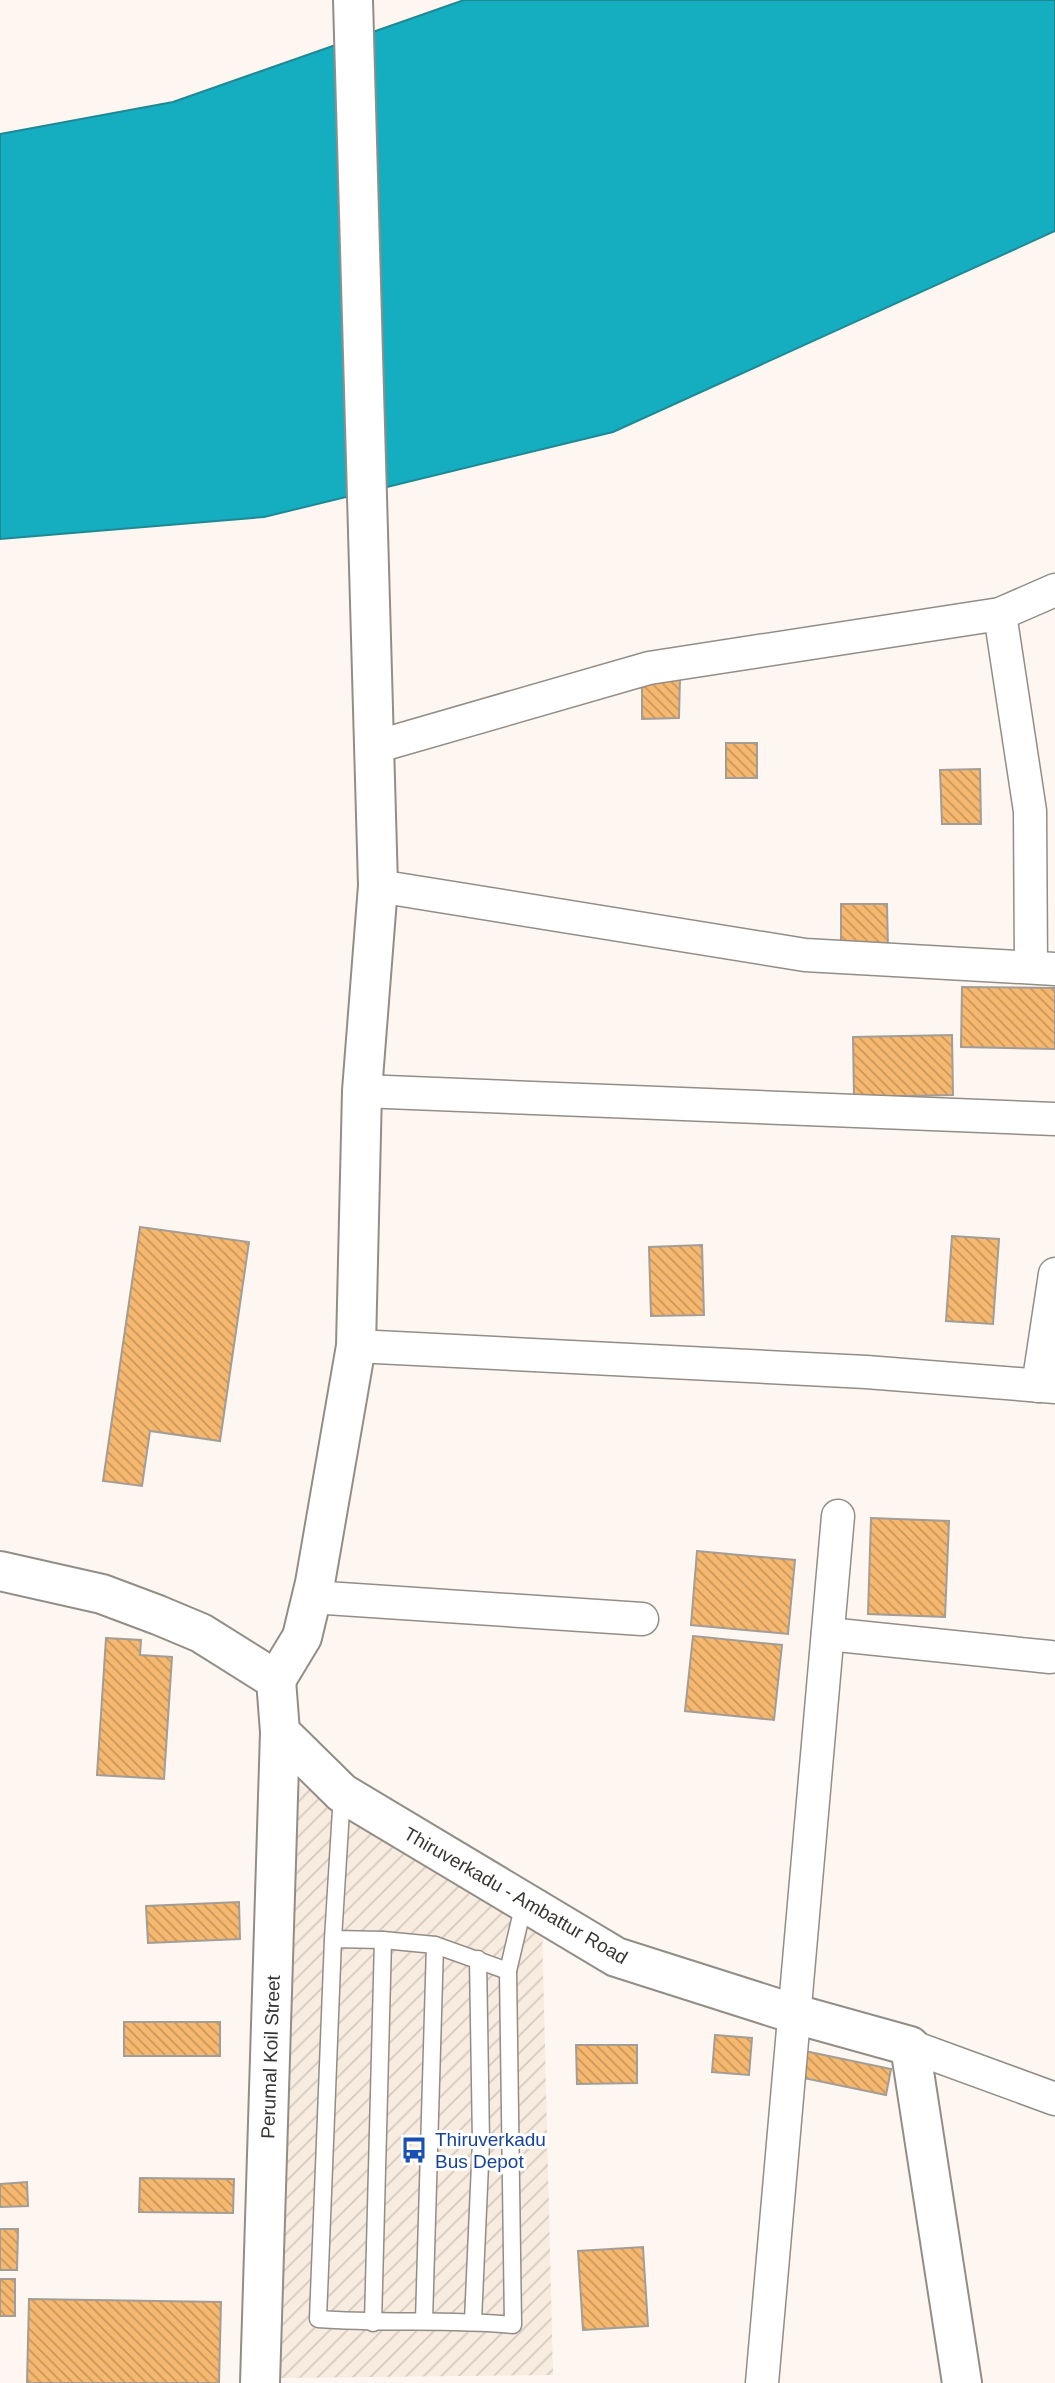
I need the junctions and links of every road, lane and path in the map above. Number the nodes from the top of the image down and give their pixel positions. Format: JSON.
{"nodes":[{"id":1,"x":353,"y":0,"type":"edge"},
{"id":2,"x":1055,"y":590,"type":"edge"},
{"id":3,"x":1000,"y":614,"type":"junction"},
{"id":4,"x":375,"y":747,"type":"junction"},
{"id":5,"x":379,"y":886,"type":"junction"},
{"id":6,"x":1043,"y":968,"type":"edge"},
{"id":7,"x":362,"y":1091,"type":"junction"},
{"id":8,"x":1055,"y":1119,"type":"edge"},
{"id":9,"x":1055,"y":1274,"type":"edge"},
{"id":10,"x":356,"y":1346,"type":"junction"},
{"id":11,"x":1047,"y":1387,"type":"edge"},
{"id":12,"x":838,"y":1516,"type":"dead end"},
{"id":13,"x":0,"y":1571,"type":"edge"},
{"id":14,"x":311,"y":1597,"type":"junction"},
{"id":15,"x":642,"y":1619,"type":"dead end"},
{"id":16,"x":828,"y":1634,"type":"junction"},
{"id":17,"x":1050,"y":1657,"type":"dead end"},
{"id":18,"x":276,"y":1680,"type":"junction"},
{"id":19,"x":280,"y":1732,"type":"junction"},
{"id":20,"x":342,"y":1793,"type":"junction"},
{"id":21,"x":524,"y":1903,"type":"junction"},
{"id":22,"x":333,"y":1939,"type":"junction"},
{"id":23,"x":383,"y":1940,"type":"junction"},
{"id":24,"x":435,"y":1945,"type":"junction"},
{"id":25,"x":478,"y":1959,"type":"junction"},
{"id":26,"x":508,"y":1971,"type":"junction"},
{"id":27,"x":795,"y":2014,"type":"junction"},
{"id":28,"x":910,"y":2046,"type":"junction"},
{"id":29,"x":1055,"y":2099,"type":"edge"},
{"id":30,"x":424,"y":2321,"type":"junction"},
{"id":31,"x":473,"y":2321,"type":"junction"},
{"id":32,"x":373,"y":2323,"type":"junction"},
{"id":33,"x":260,"y":2383,"type":"edge"},
{"id":34,"x":762,"y":2383,"type":"edge"},
{"id":35,"x":962,"y":2383,"type":"edge"}],
"edges":[{"from":1,"to":4,"type":"street"},
{"from":2,"to":3,"type":"street"},
{"from":3,"to":4,"type":"street"},
{"from":3,"to":6,"type":"street"},
{"from":4,"to":5,"type":"street"},
{"from":5,"to":6,"type":"street"},
{"from":5,"to":7,"type":"street"},
{"from":7,"to":8,"type":"street"},
{"from":7,"to":10,"type":"street"},
{"from":9,"to":11,"type":"street"},
{"from":10,"to":11,"type":"street"},
{"from":10,"to":14,"type":"street"},
{"from":12,"to":16,"type":"street"},
{"from":13,"to":18,"type":"street"},
{"from":14,"to":15,"type":"street"},
{"from":14,"to":18,"type":"street"},
{"from":16,"to":17,"type":"street"},
{"from":16,"to":27,"type":"street"},
{"from":18,"to":19,"type":"street"},
{"from":19,"to":20,"type":"street","name":"Thiruverkadu - Ambattur Road"},
{"from":19,"to":33,"type":"street","name":"Perumal Koil Street"},
{"from":20,"to":21,"type":"street","name":"Thiruverkadu - Ambattur Road"},
{"from":20,"to":22,"type":"lane"},
{"from":21,"to":26,"type":"lane"},
{"from":21,"to":27,"type":"street","name":"Thiruverkadu - Ambattur Road"},
{"from":22,"to":23,"type":"lane"},
{"from":22,"to":32,"type":"lane"},
{"from":23,"to":24,"type":"lane"},
{"from":23,"to":32,"type":"lane"},
{"from":24,"to":25,"type":"lane"},
{"from":24,"to":30,"type":"lane"},
{"from":25,"to":26,"type":"lane"},
{"from":25,"to":31,"type":"lane"},
{"from":26,"to":31,"type":"lane"},
{"from":27,"to":28,"type":"street","name":"Thiruverkadu - Ambattur Road"},
{"from":27,"to":34,"type":"street"},
{"from":28,"to":29,"type":"street"},
{"from":28,"to":35,"type":"street"},
{"from":30,"to":31,"type":"lane"},
{"from":30,"to":32,"type":"lane"}]}
